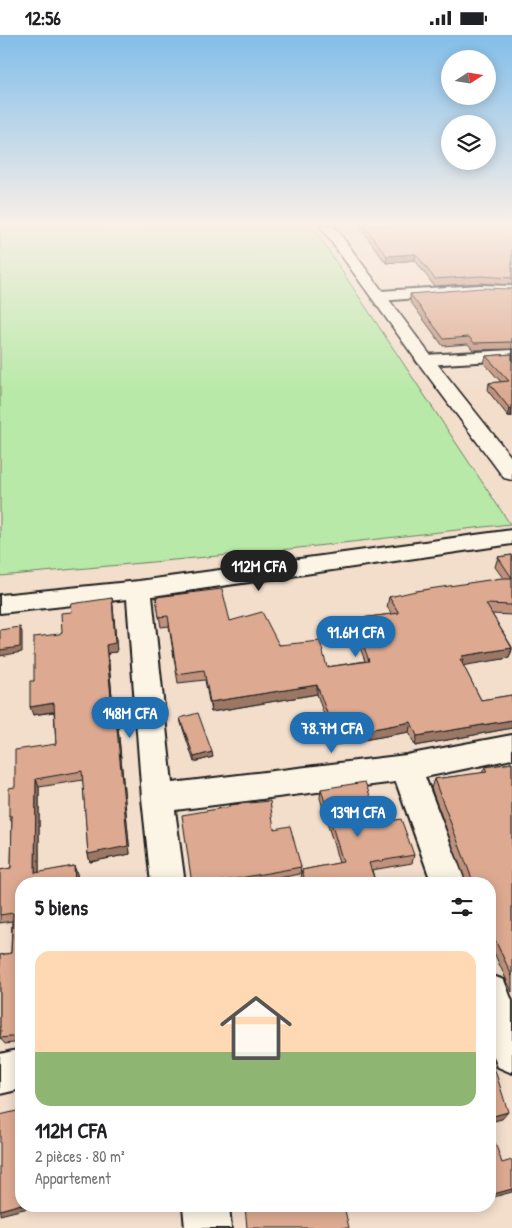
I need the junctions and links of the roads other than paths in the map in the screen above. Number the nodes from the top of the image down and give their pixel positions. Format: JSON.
{"nodes":[{"id":1,"x":369,"y":282,"type":"edge"},
{"id":2,"x":512,"y":290,"type":"edge"},
{"id":3,"x":380,"y":296,"type":"junction"},
{"id":4,"x":512,"y":355,"type":"edge"},
{"id":5,"x":425,"y":360,"type":"junction"},
{"id":6,"x":512,"y":473,"type":"edge"},
{"id":7,"x":512,"y":537,"type":"edge"},
{"id":8,"x":139,"y":589,"type":"junction"},
{"id":9,"x":0,"y":605,"type":"edge"},
{"id":10,"x":512,"y":747,"type":"edge"},
{"id":11,"x":406,"y":768,"type":"junction"},
{"id":12,"x":158,"y":798,"type":"junction"},
{"id":13,"x":167,"y":877,"type":"edge"},
{"id":14,"x":446,"y":877,"type":"edge"},
{"id":15,"x":496,"y":1010,"type":"edge"},
{"id":16,"x":512,"y":1053,"type":"edge"},
{"id":17,"x":15,"y":1070,"type":"edge"},
{"id":18,"x":0,"y":1074,"type":"edge"},
{"id":19,"x":207,"y":1212,"type":"edge"},
{"id":20,"x":208,"y":1228,"type":"edge"}],
"edges":[{"from":1,"to":3,"type":"street"},
{"from":2,"to":3,"type":"street"},
{"from":3,"to":5,"type":"street"},
{"from":4,"to":5,"type":"street"},
{"from":5,"to":6,"type":"street"},
{"from":7,"to":8,"type":"street"},
{"from":8,"to":9,"type":"street"},
{"from":8,"to":12,"type":"street"},
{"from":10,"to":11,"type":"street"},
{"from":11,"to":12,"type":"street"},
{"from":11,"to":14,"type":"street"},
{"from":12,"to":13,"type":"street"},
{"from":15,"to":16,"type":"street"},
{"from":17,"to":18,"type":"street"},
{"from":19,"to":20,"type":"street"}]}
